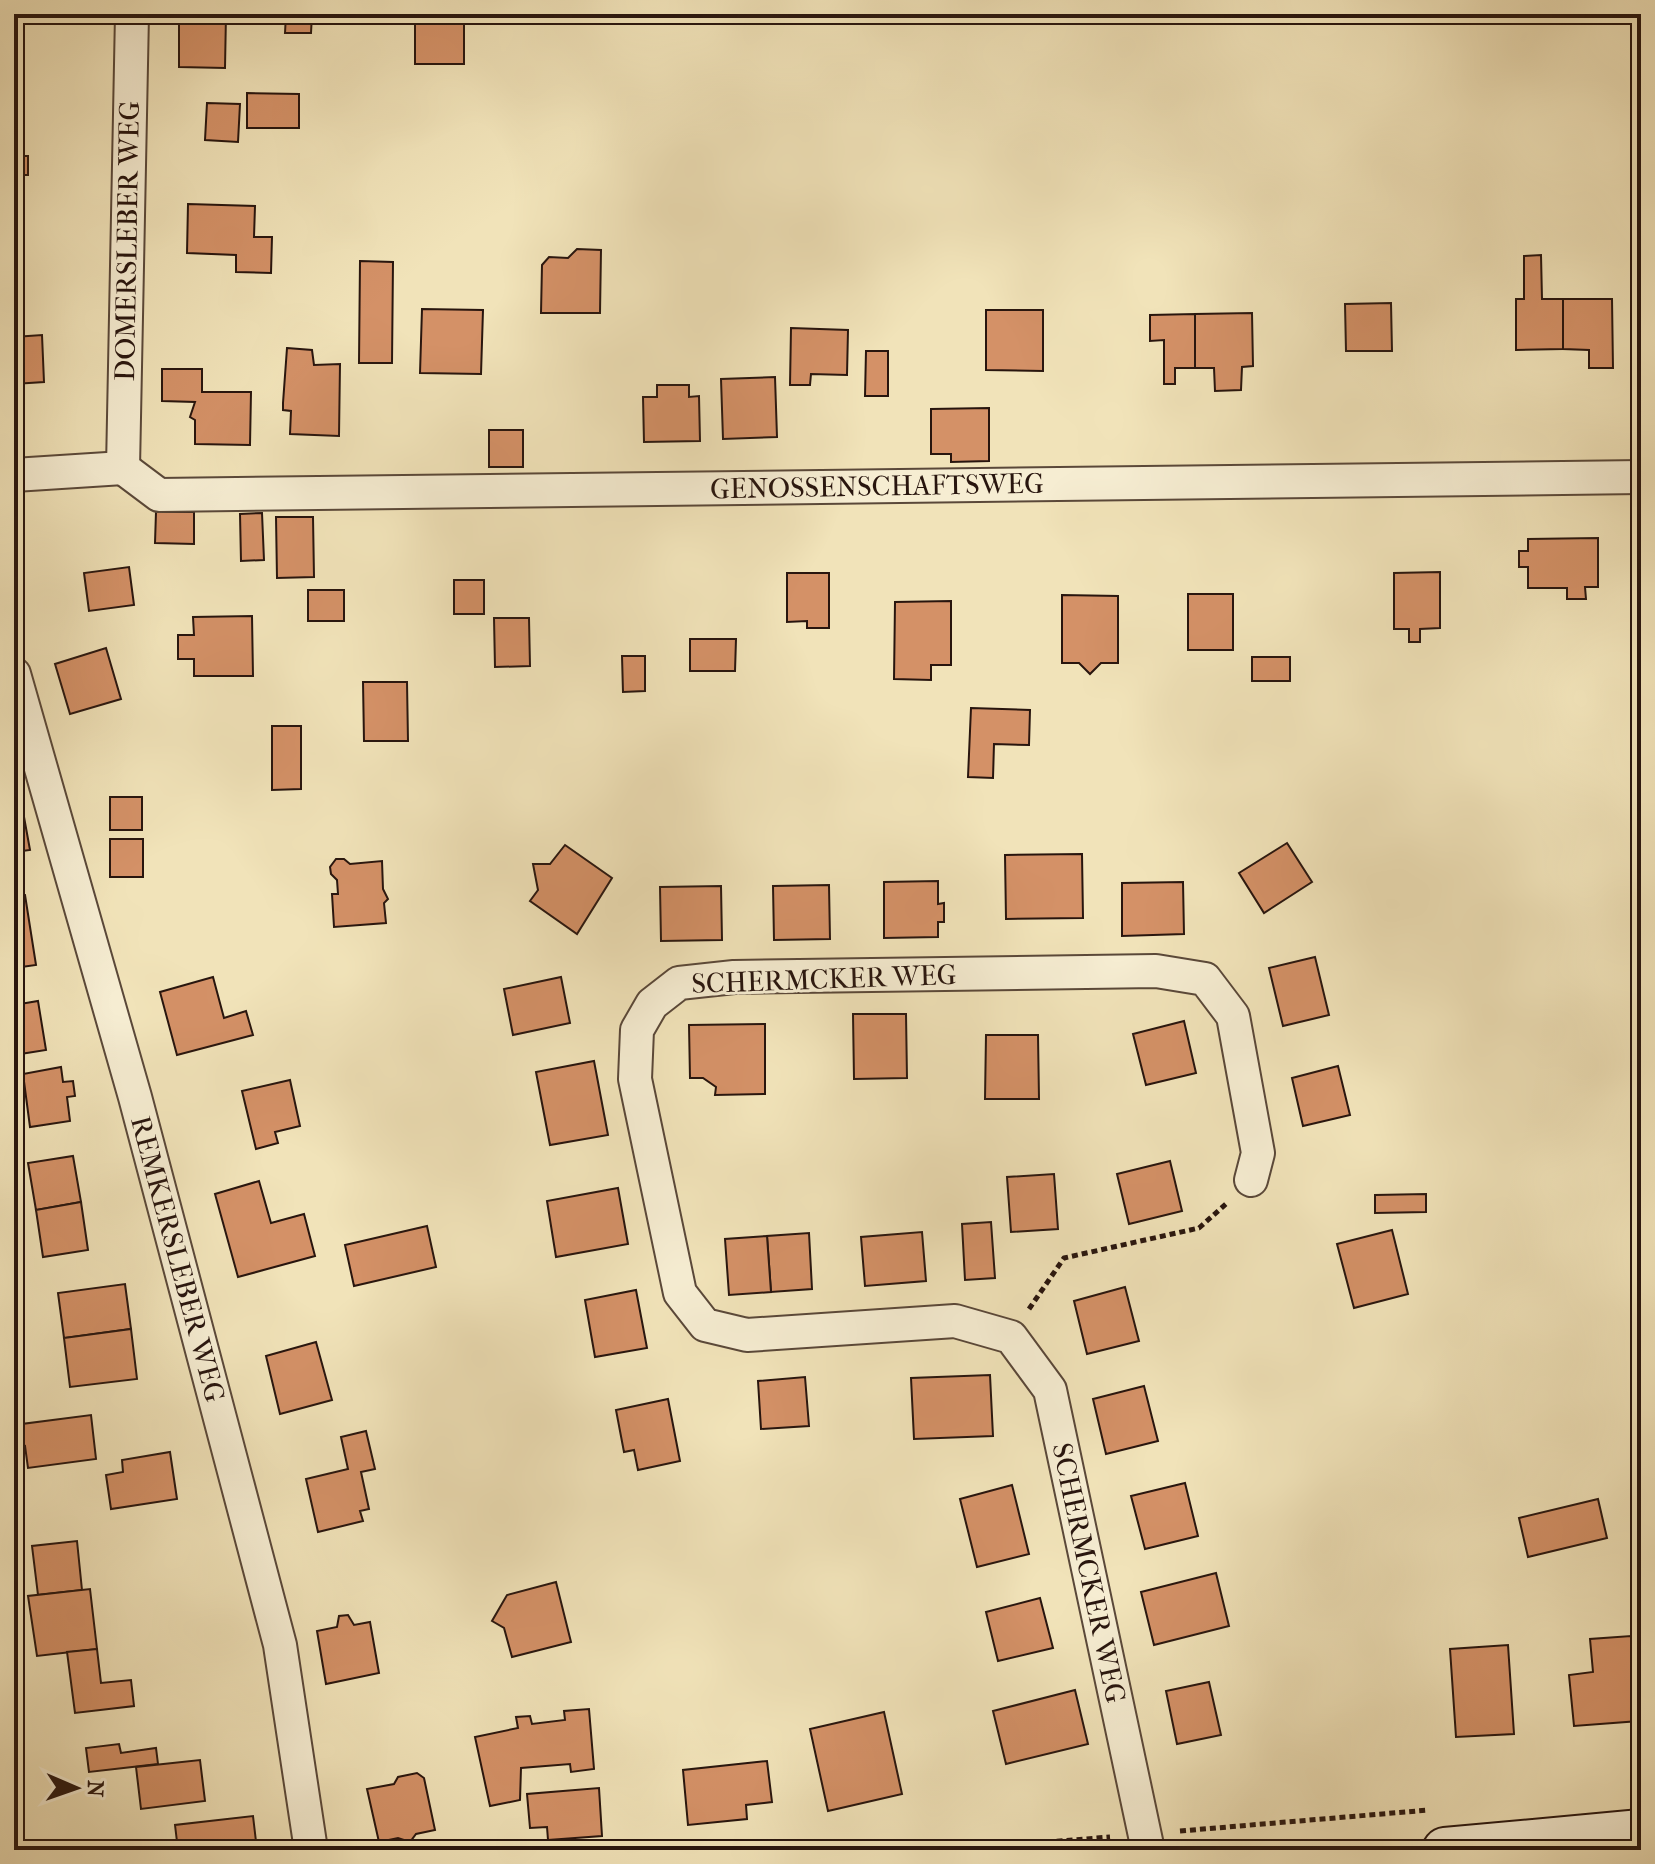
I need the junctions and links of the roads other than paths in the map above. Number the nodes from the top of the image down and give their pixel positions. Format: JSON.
{"nodes":[{"id":1,"x":132,"y":14,"type":"edge"},
{"id":2,"x":123,"y":468,"type":"junction"},
{"id":3,"x":14,"y":475,"type":"edge"},
{"id":4,"x":1641,"y":477,"type":"edge"},
{"id":5,"x":14,"y":674,"type":"edge"},
{"id":6,"x":1251,"y":1180,"type":"road end"},
{"id":7,"x":1440,"y":1830,"type":"edge"},
{"id":8,"x":1641,"y":1832,"type":"edge"},
{"id":9,"x":311,"y":1850,"type":"edge"},
{"id":10,"x":1148,"y":1850,"type":"edge"}],
"edges":[{"from":1,"to":2,"type":"street","name":"DOMERSLEBER WEG"},
{"from":2,"to":3,"type":"street"},
{"from":2,"to":4,"type":"street","name":"GENOSSENSCHAFTSWEG"},
{"from":5,"to":9,"type":"street","name":"REMKERSLEBER WEG"},
{"from":6,"to":10,"type":"street","name":"SCHERMCKER WEG"},
{"from":7,"to":8,"type":"main road"}]}
